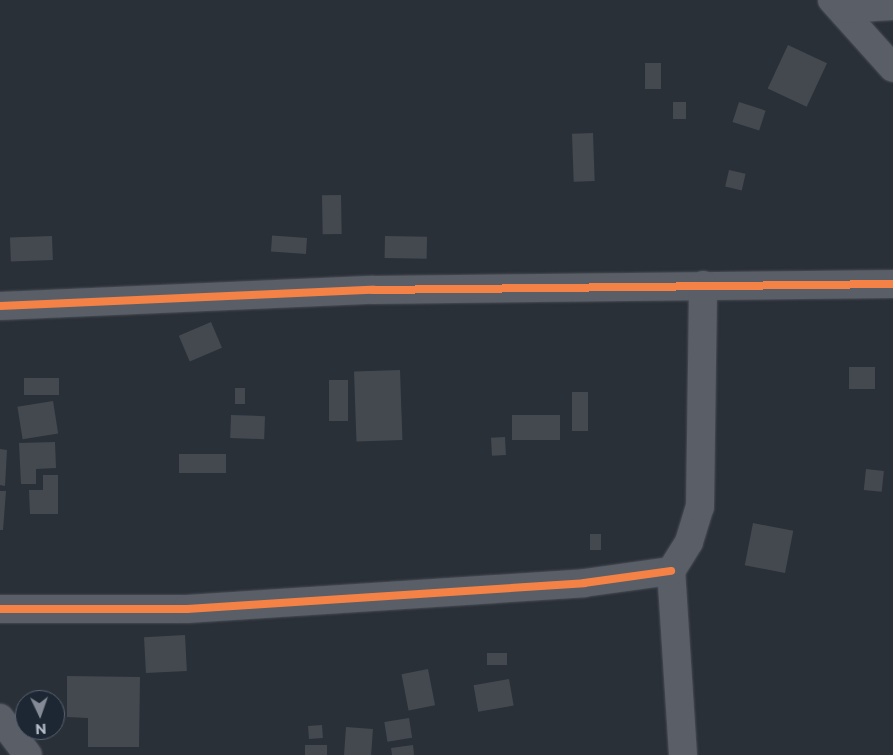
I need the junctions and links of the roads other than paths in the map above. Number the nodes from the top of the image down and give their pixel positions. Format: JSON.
{"nodes":[{"id":1,"x":838,"y":4,"type":"edge"},
{"id":2,"x":893,"y":6,"type":"edge"},
{"id":3,"x":893,"y":68,"type":"edge"},
{"id":4,"x":893,"y":284,"type":"edge"},
{"id":5,"x":703,"y":285,"type":"junction"},
{"id":6,"x":0,"y":306,"type":"edge"},
{"id":7,"x":671,"y":571,"type":"junction"},
{"id":8,"x":0,"y":609,"type":"edge"},
{"id":9,"x":0,"y":718,"type":"edge"},
{"id":10,"x":28,"y":755,"type":"edge"},
{"id":11,"x":683,"y":755,"type":"edge"}],
"edges":[{"from":1,"to":2,"type":"street"},
{"from":1,"to":3,"type":"street"},
{"from":4,"to":5,"type":"street"},
{"from":5,"to":6,"type":"street"},
{"from":5,"to":7,"type":"street"},
{"from":7,"to":8,"type":"street"},
{"from":7,"to":11,"type":"street"},
{"from":9,"to":10,"type":"street"}]}
